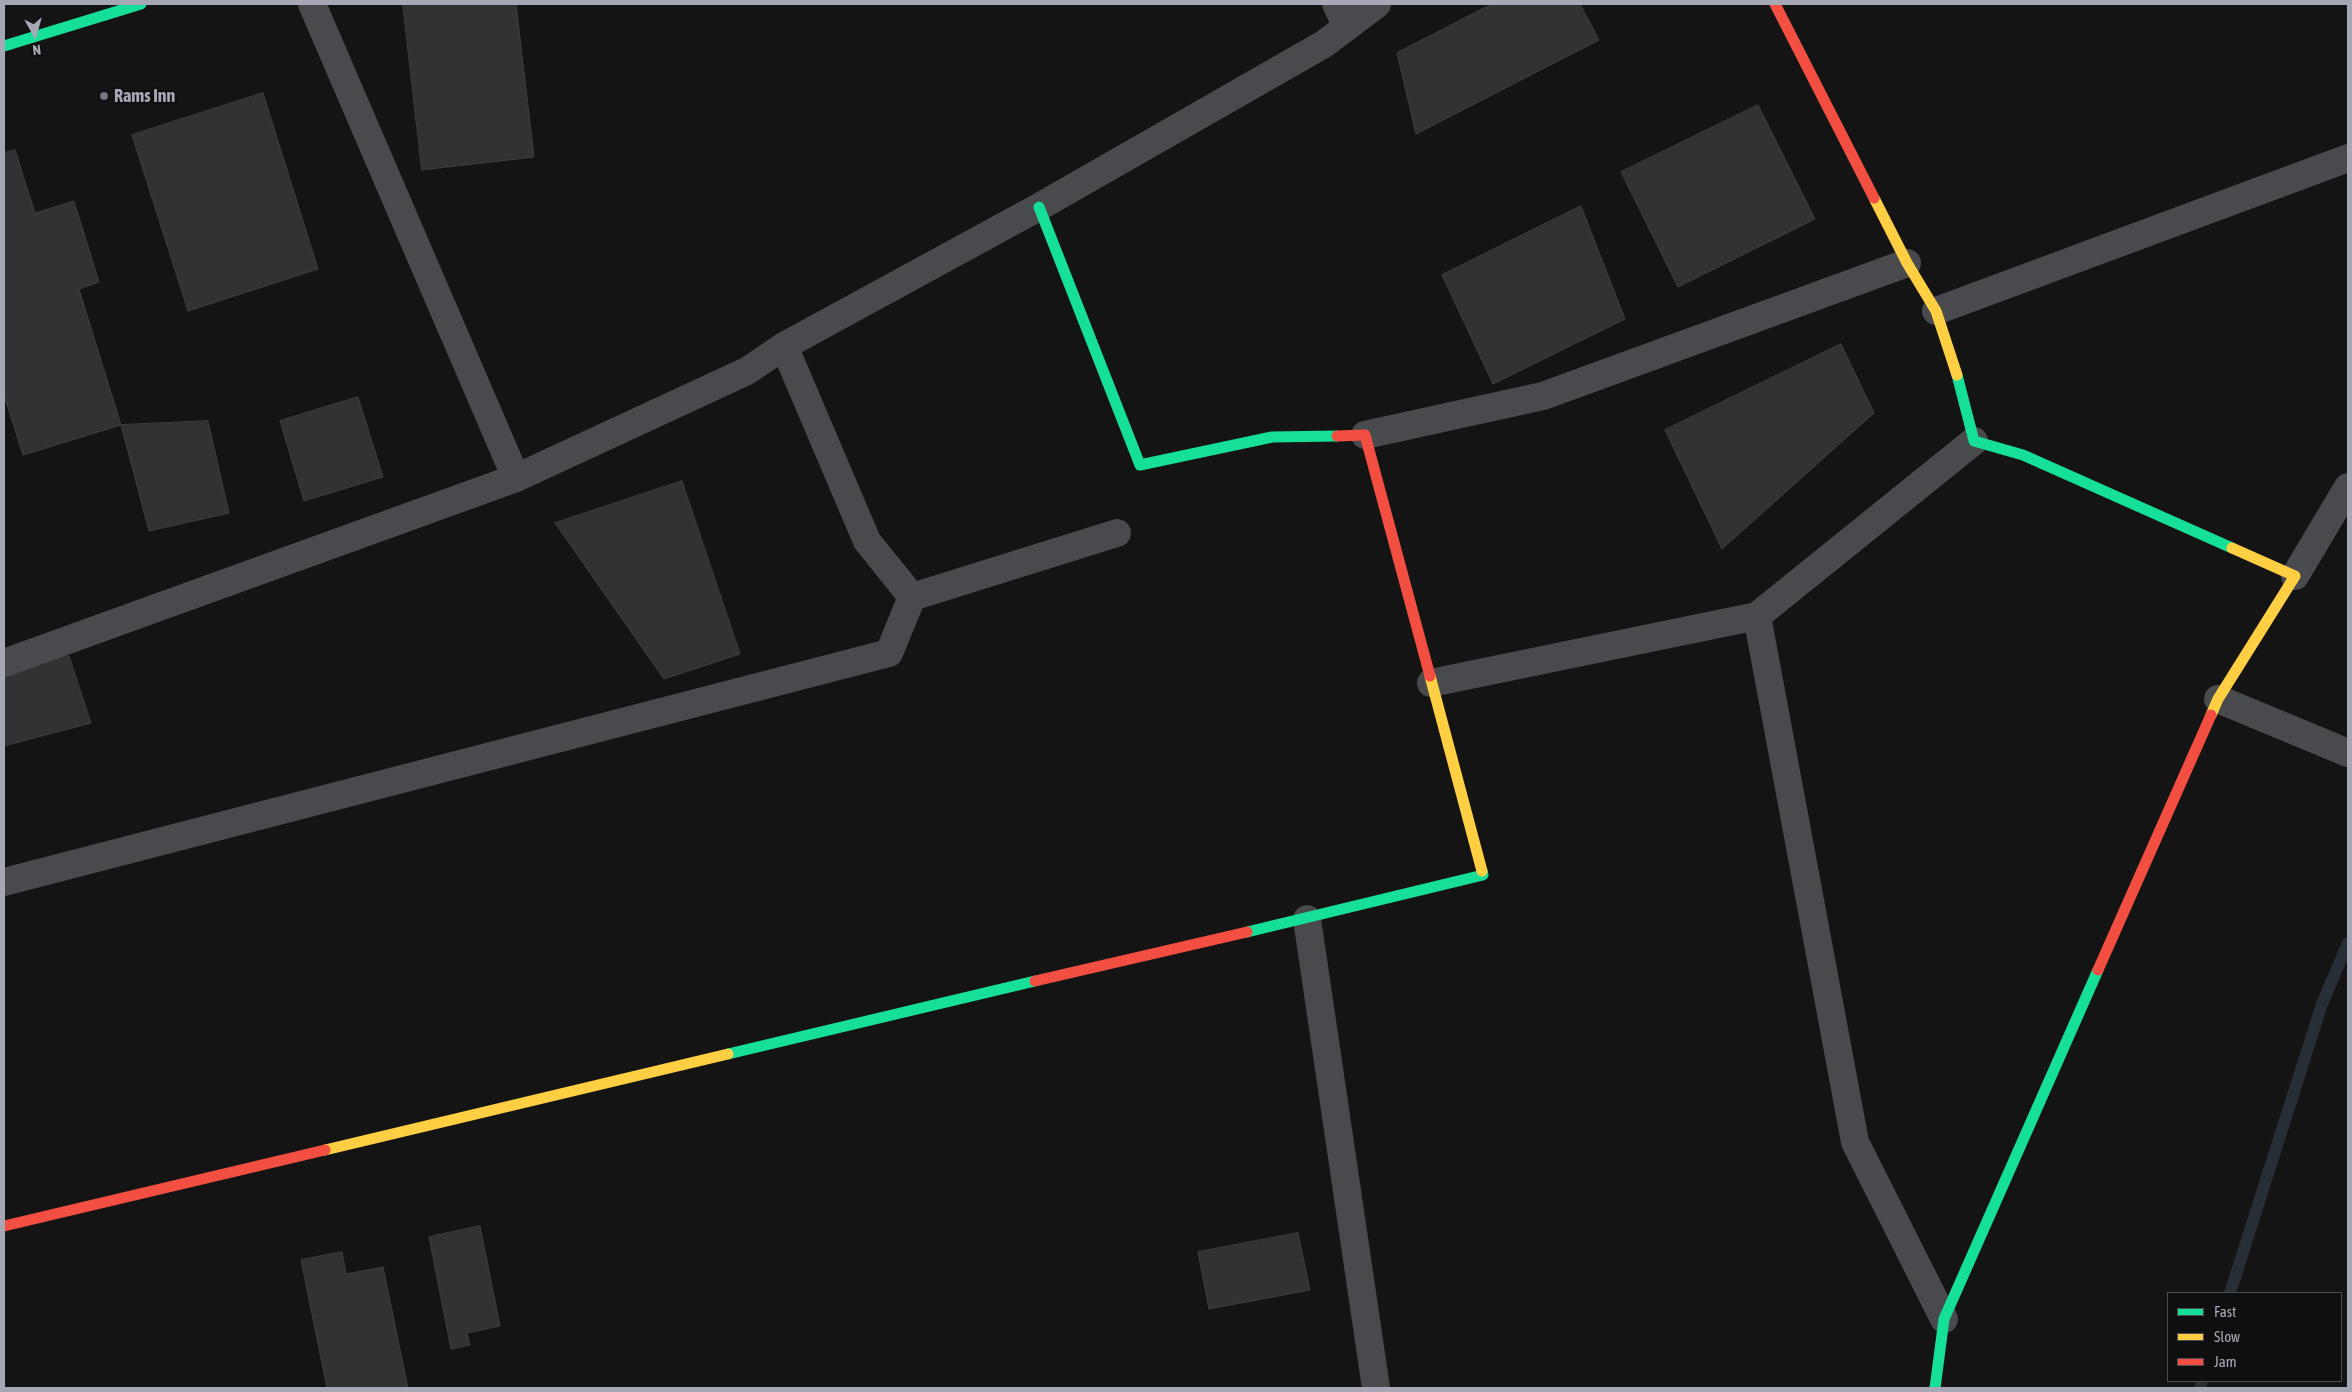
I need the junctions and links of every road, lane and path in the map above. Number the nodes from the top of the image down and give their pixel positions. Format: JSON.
{"nodes":[{"id":1,"x":141,"y":4,"type":"edge"},
{"id":2,"x":312,"y":4,"type":"edge"},
{"id":3,"x":1377,"y":4,"type":"edge"},
{"id":4,"x":1776,"y":4,"type":"edge"},
{"id":5,"x":1341,"y":15,"type":"edge"},
{"id":6,"x":4,"y":46,"type":"edge"},
{"id":7,"x":2348,"y":158,"type":"edge"},
{"id":8,"x":1040,"y":207,"type":"junction"},
{"id":9,"x":1907,"y":263,"type":"junction"},
{"id":10,"x":1936,"y":311,"type":"junction"},
{"id":11,"x":784,"y":346,"type":"junction"},
{"id":12,"x":1365,"y":435,"type":"junction"},
{"id":13,"x":1974,"y":441,"type":"junction"},
{"id":14,"x":516,"y":478,"type":"junction"},
{"id":15,"x":2348,"y":487,"type":"edge"},
{"id":16,"x":1117,"y":533,"type":"dead end"},
{"id":17,"x":2296,"y":576,"type":"junction"},
{"id":18,"x":912,"y":597,"type":"junction"},
{"id":19,"x":1757,"y":616,"type":"junction"},
{"id":20,"x":4,"y":663,"type":"edge"},
{"id":21,"x":1432,"y":683,"type":"junction"},
{"id":22,"x":2218,"y":699,"type":"junction"},
{"id":23,"x":2348,"y":752,"type":"edge"},
{"id":24,"x":4,"y":882,"type":"edge"},
{"id":25,"x":1307,"y":919,"type":"junction"},
{"id":26,"x":4,"y":1226,"type":"edge"},
{"id":27,"x":1944,"y":1319,"type":"junction"},
{"id":28,"x":1376,"y":1388,"type":"edge"},
{"id":29,"x":1935,"y":1388,"type":"edge"}],
"edges":[{"from":1,"to":6,"type":"street"},
{"from":2,"to":14,"type":"street"},
{"from":3,"to":5,"type":"street"},
{"from":4,"to":9,"type":"street"},
{"from":5,"to":8,"type":"street"},
{"from":7,"to":10,"type":"street"},
{"from":8,"to":11,"type":"street"},
{"from":8,"to":12,"type":"street"},
{"from":9,"to":10,"type":"street"},
{"from":9,"to":12,"type":"street"},
{"from":10,"to":13,"type":"street"},
{"from":11,"to":14,"type":"street"},
{"from":11,"to":18,"type":"street"},
{"from":12,"to":21,"type":"street"},
{"from":13,"to":17,"type":"street"},
{"from":13,"to":19,"type":"street"},
{"from":14,"to":20,"type":"street"},
{"from":15,"to":17,"type":"street"},
{"from":16,"to":18,"type":"street"},
{"from":17,"to":22,"type":"street"},
{"from":18,"to":24,"type":"street"},
{"from":19,"to":21,"type":"street"},
{"from":19,"to":27,"type":"street"},
{"from":21,"to":25,"type":"street"},
{"from":22,"to":23,"type":"street"},
{"from":22,"to":27,"type":"street"},
{"from":25,"to":26,"type":"street"},
{"from":25,"to":28,"type":"street"},
{"from":27,"to":29,"type":"street"}]}
